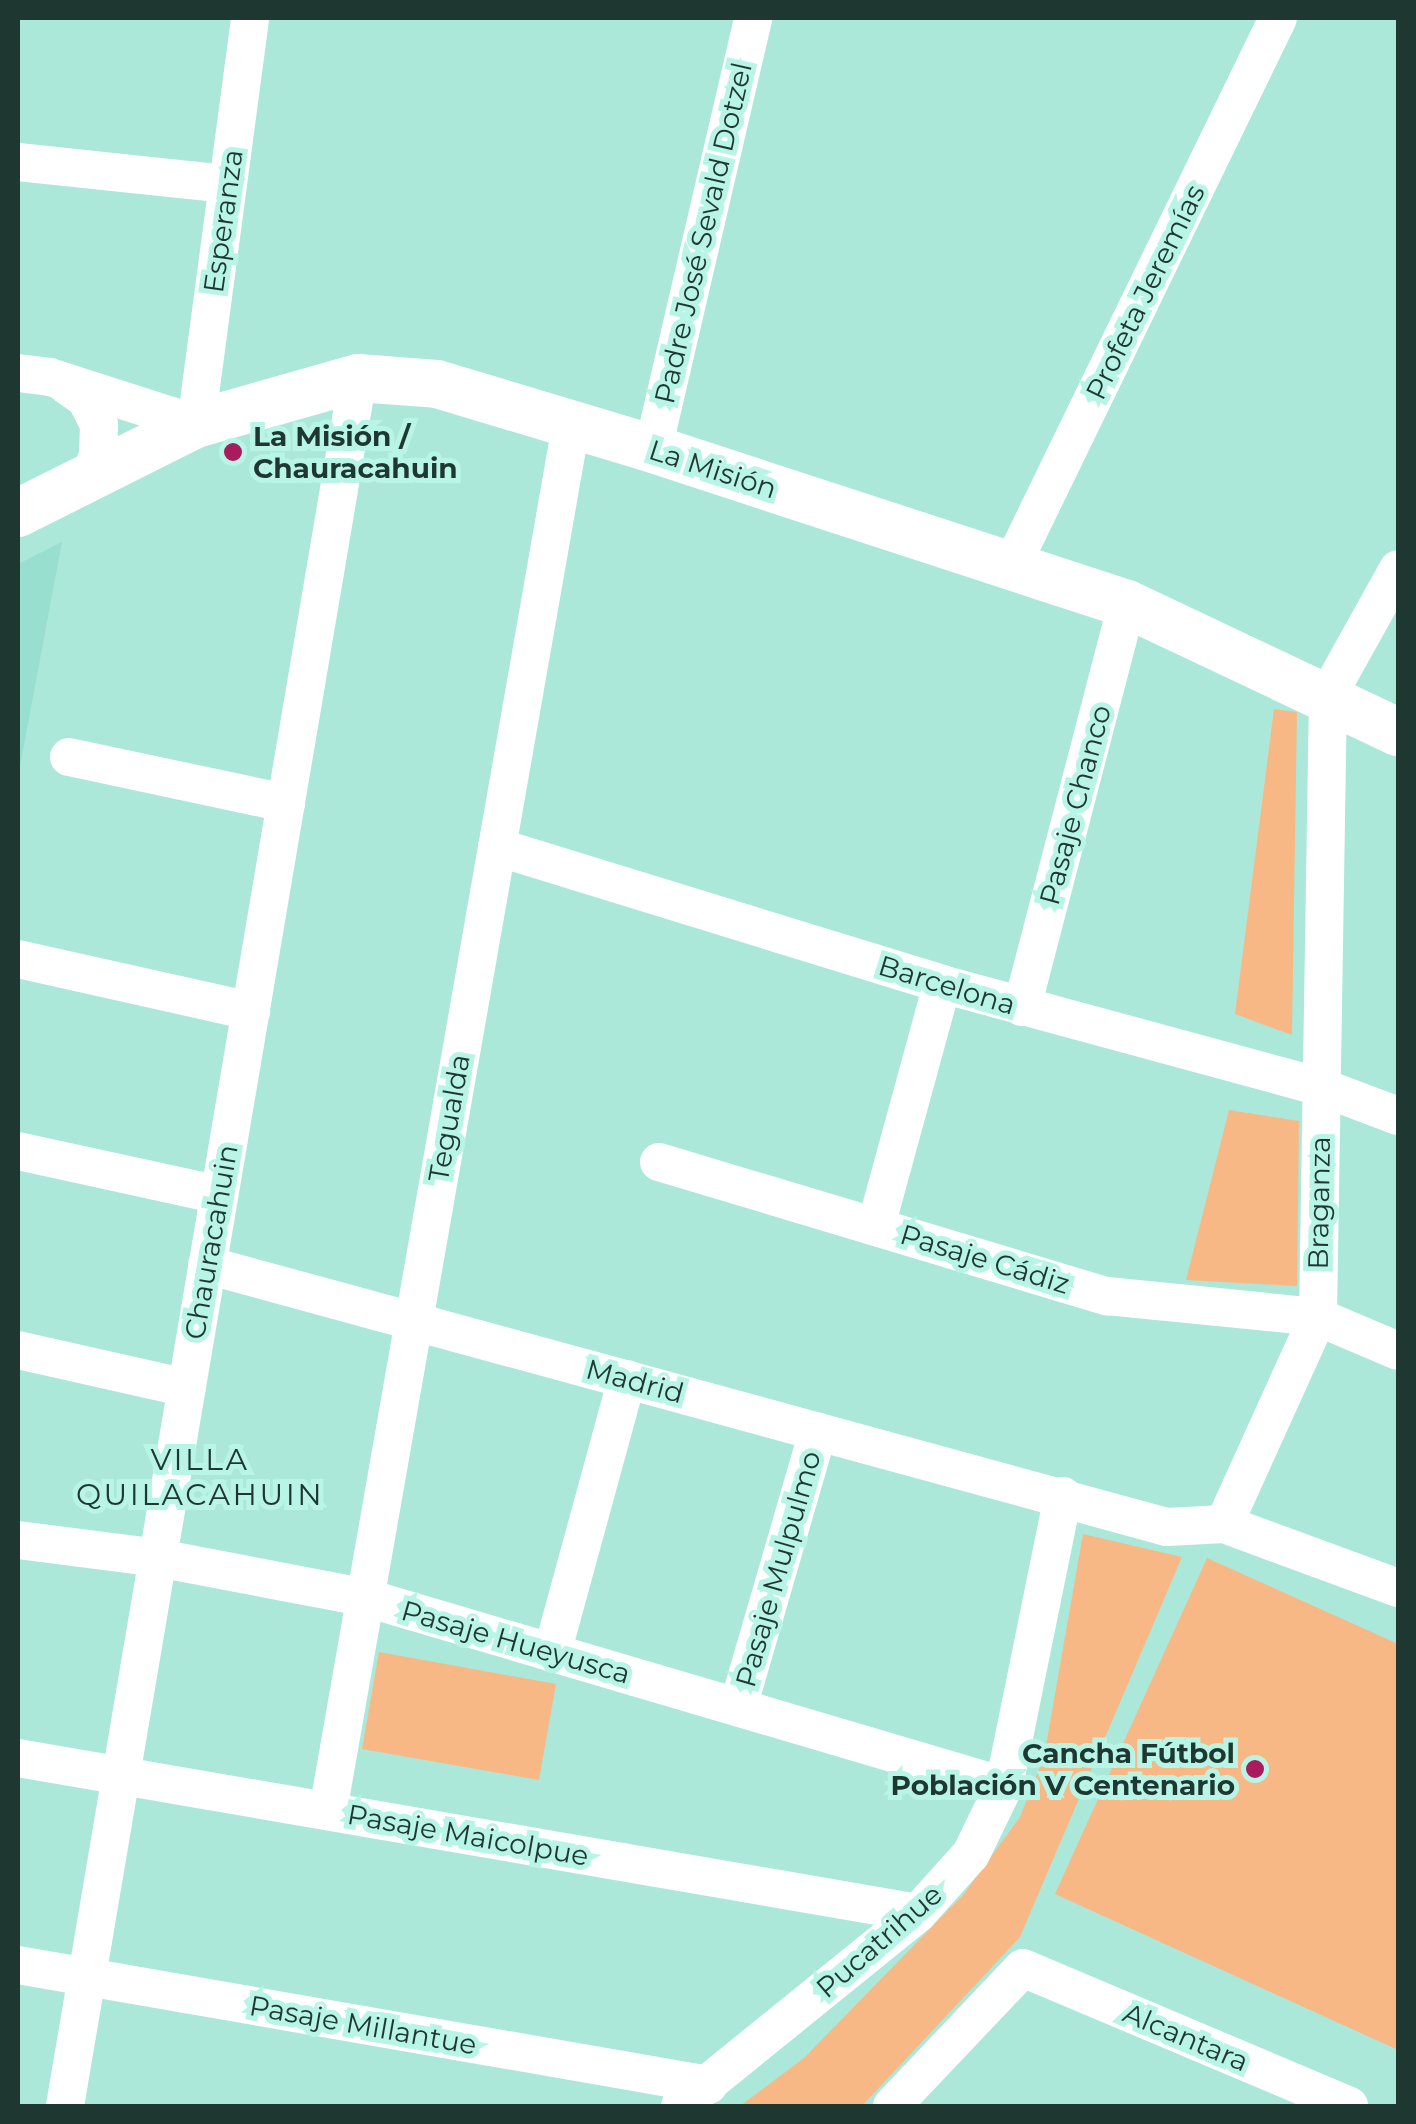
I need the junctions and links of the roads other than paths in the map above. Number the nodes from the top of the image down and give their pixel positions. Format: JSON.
{"nodes":[{"id":1,"x":250,"y":18,"type":"edge"},
{"id":2,"x":753,"y":18,"type":"edge"},
{"id":3,"x":1278,"y":18,"type":"edge"},
{"id":4,"x":18,"y":162,"type":"edge"},
{"id":5,"x":228,"y":184,"type":"junction"},
{"id":6,"x":34,"y":375,"type":"edge"},
{"id":7,"x":358,"y":378,"type":"junction"},
{"id":8,"x":196,"y":424,"type":"junction"},
{"id":9,"x":571,"y":426,"type":"junction"},
{"id":10,"x":653,"y":449,"type":"junction"},
{"id":11,"x":89,"y":476,"type":"junction"},
{"id":12,"x":18,"y":512,"type":"edge"},
{"id":13,"x":1012,"y":566,"type":"junction"},
{"id":14,"x":1398,"y":569,"type":"edge"},
{"id":15,"x":1127,"y":604,"type":"junction"},
{"id":16,"x":1328,"y":696,"type":"junction"},
{"id":17,"x":1398,"y":732,"type":"edge"},
{"id":18,"x":69,"y":757,"type":"dead end"},
{"id":19,"x":286,"y":803,"type":"junction"},
{"id":20,"x":498,"y":847,"type":"junction"},
{"id":21,"x":18,"y":959,"type":"edge"},
{"id":22,"x":942,"y":984,"type":"junction"},
{"id":23,"x":1022,"y":1007,"type":"junction"},
{"id":24,"x":251,"y":1011,"type":"junction"},
{"id":25,"x":1321,"y":1087,"type":"junction"},
{"id":26,"x":1398,"y":1116,"type":"edge"},
{"id":27,"x":18,"y":1151,"type":"edge"},
{"id":28,"x":659,"y":1162,"type":"dead end"},
{"id":29,"x":219,"y":1195,"type":"junction"},
{"id":30,"x":876,"y":1226,"type":"junction"},
{"id":31,"x":207,"y":1265,"type":"junction"},
{"id":32,"x":1318,"y":1317,"type":"junction"},
{"id":33,"x":413,"y":1321,"type":"junction"},
{"id":34,"x":18,"y":1350,"type":"edge"},
{"id":35,"x":1398,"y":1351,"type":"edge"},
{"id":36,"x":627,"y":1379,"type":"junction"},
{"id":37,"x":186,"y":1388,"type":"junction"},
{"id":38,"x":818,"y":1431,"type":"junction"},
{"id":39,"x":1063,"y":1496,"type":"junction"},
{"id":40,"x":1224,"y":1524,"type":"junction"},
{"id":41,"x":18,"y":1540,"type":"edge"},
{"id":42,"x":158,"y":1558,"type":"junction"},
{"id":43,"x":1398,"y":1588,"type":"edge"},
{"id":44,"x":367,"y":1598,"type":"junction"},
{"id":45,"x":552,"y":1652,"type":"junction"},
{"id":46,"x":738,"y":1707,"type":"junction"},
{"id":47,"x":18,"y":1758,"type":"edge"},
{"id":48,"x":121,"y":1776,"type":"junction"},
{"id":49,"x":1004,"y":1786,"type":"junction"},
{"id":50,"x":328,"y":1811,"type":"junction"},
{"id":51,"x":918,"y":1913,"type":"junction"},
{"id":52,"x":18,"y":1965,"type":"edge"},
{"id":53,"x":86,"y":1977,"type":"junction"},
{"id":54,"x":694,"y":2096,"type":"edge"},
{"id":55,"x":65,"y":2106,"type":"edge"},
{"id":56,"x":892,"y":2106,"type":"edge"},
{"id":57,"x":1349,"y":2106,"type":"edge"}],
"edges":[{"from":1,"to":5,"type":"street","name":"Esperanza"},
{"from":2,"to":10,"type":"street","name":"Padre José Sevald Dotzel"},
{"from":3,"to":13,"type":"street","name":"Profeta Jeremías"},
{"from":4,"to":5,"type":"street"},
{"from":5,"to":8,"type":"street","name":"Esperanza"},
{"from":6,"to":8,"type":"street"},
{"from":6,"to":11,"type":"street"},
{"from":7,"to":8,"type":"street","name":"La Misión"},
{"from":7,"to":9,"type":"street","name":"La Misión"},
{"from":7,"to":19,"type":"street","name":"Chauracahuin"},
{"from":8,"to":11,"type":"street","name":"La Misión"},
{"from":9,"to":10,"type":"street","name":"La Misión"},
{"from":9,"to":20,"type":"street","name":"Tegualda"},
{"from":10,"to":13,"type":"street","name":"La Misión"},
{"from":11,"to":12,"type":"street","name":"La Misión"},
{"from":13,"to":15,"type":"street","name":"La Misión"},
{"from":14,"to":16,"type":"street"},
{"from":15,"to":16,"type":"street","name":"La Misión"},
{"from":15,"to":23,"type":"street","name":"Pasaje Chanco"},
{"from":16,"to":17,"type":"street","name":"La Misión"},
{"from":16,"to":25,"type":"street","name":"Braganza"},
{"from":18,"to":19,"type":"street"},
{"from":19,"to":24,"type":"street","name":"Chauracahuin"},
{"from":20,"to":22,"type":"street","name":"Barcelona"},
{"from":20,"to":33,"type":"street","name":"Tegualda"},
{"from":21,"to":24,"type":"street"},
{"from":22,"to":23,"type":"street","name":"Barcelona"},
{"from":22,"to":30,"type":"street"},
{"from":23,"to":25,"type":"street","name":"Barcelona"},
{"from":24,"to":29,"type":"street","name":"Chauracahuin"},
{"from":25,"to":26,"type":"street","name":"Barcelona"},
{"from":25,"to":32,"type":"street","name":"Braganza"},
{"from":27,"to":29,"type":"street"},
{"from":28,"to":30,"type":"street","name":"Pasaje Cádiz"},
{"from":29,"to":31,"type":"street","name":"Chauracahuin"},
{"from":30,"to":32,"type":"street","name":"Pasaje Cádiz"},
{"from":31,"to":33,"type":"street","name":"Madrid"},
{"from":31,"to":37,"type":"street","name":"Chauracahuin"},
{"from":32,"to":35,"type":"street","name":"Pasaje Cádiz"},
{"from":32,"to":40,"type":"street","name":"Braganza"},
{"from":33,"to":36,"type":"street","name":"Madrid"},
{"from":33,"to":44,"type":"street","name":"Tegualda"},
{"from":34,"to":37,"type":"street"},
{"from":36,"to":38,"type":"street","name":"Madrid"},
{"from":36,"to":45,"type":"street"},
{"from":37,"to":42,"type":"street","name":"Chauracahuin"},
{"from":38,"to":39,"type":"street","name":"Madrid"},
{"from":38,"to":46,"type":"street","name":"Pasaje Mulpulmo"},
{"from":39,"to":40,"type":"street"},
{"from":39,"to":49,"type":"street","name":"Pucatrihue"},
{"from":40,"to":43,"type":"street"},
{"from":41,"to":42,"type":"street","name":"Pasaje Hueyusca"},
{"from":42,"to":44,"type":"street","name":"Pasaje Hueyusca"},
{"from":42,"to":48,"type":"street","name":"Chauracahuin"},
{"from":44,"to":45,"type":"street","name":"Pasaje Hueyusca"},
{"from":44,"to":50,"type":"street","name":"Tegualda"},
{"from":45,"to":46,"type":"street","name":"Pasaje Hueyusca"},
{"from":46,"to":49,"type":"street","name":"Pasaje Hueyusca"},
{"from":47,"to":48,"type":"street","name":"Pasaje Maicolpue"},
{"from":48,"to":50,"type":"street","name":"Pasaje Maicolpue"},
{"from":48,"to":53,"type":"street","name":"Chauracahuin"},
{"from":49,"to":51,"type":"street","name":"Pucatrihue"},
{"from":50,"to":51,"type":"street","name":"Pasaje Maicolpue"},
{"from":51,"to":54,"type":"street","name":"Pucatrihue"},
{"from":52,"to":53,"type":"street","name":"Pasaje Millantue"},
{"from":53,"to":54,"type":"street","name":"Pasaje Millantue"},
{"from":53,"to":55,"type":"street","name":"Chauracahuin"},
{"from":56,"to":57,"type":"street","name":"Alcantara"}]}
